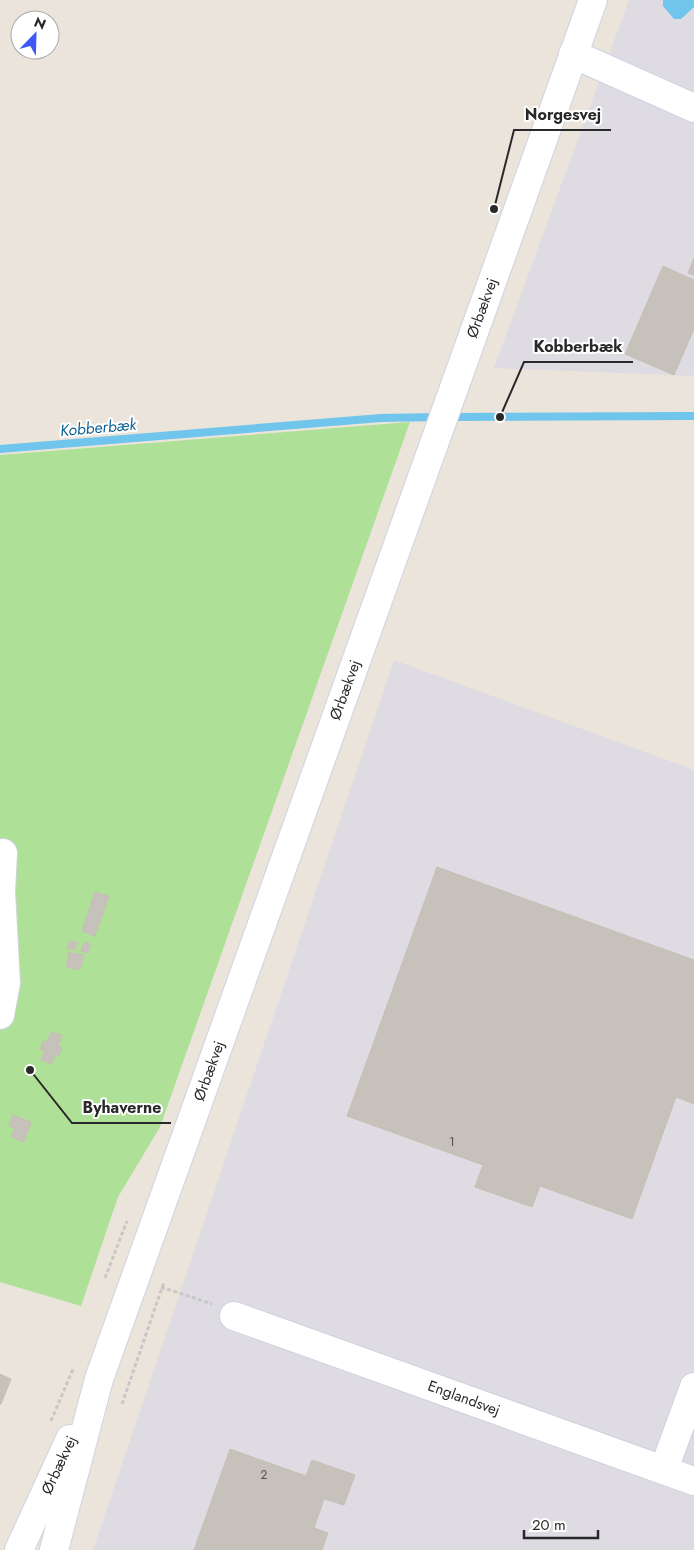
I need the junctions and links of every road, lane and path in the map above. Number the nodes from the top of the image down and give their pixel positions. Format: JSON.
{"nodes":[{"id":1,"x":592,"y":0,"type":"edge"},
{"id":2,"x":573,"y":54,"type":"junction"},
{"id":3,"x":694,"y":108,"type":"edge"},
{"id":4,"x":2,"y":853,"type":"dead end"},
{"id":5,"x":3,"y":931,"type":"edge"},
{"id":6,"x":0,"y":1015,"type":"edge"},
{"id":7,"x":108,"y":1270,"type":"dead end"},
{"id":8,"x":134,"y":1278,"type":"junction"},
{"id":9,"x":234,"y":1316,"type":"joint"},
{"id":10,"x":99,"y":1379,"type":"junction"},
{"id":11,"x":694,"y":1387,"type":"edge"},
{"id":12,"x":664,"y":1469,"type":"junction"},
{"id":13,"x":694,"y":1481,"type":"edge"},
{"id":14,"x":19,"y":1550,"type":"edge"},
{"id":15,"x":54,"y":1550,"type":"edge"}],
"edges":[{"from":1,"to":2,"type":"street","name":"Ørbækvej"},
{"from":2,"to":3,"type":"street"},
{"from":2,"to":8,"type":"street","name":"Ørbækvej"},
{"from":4,"to":5,"type":"street"},
{"from":5,"to":6,"type":"street"},
{"from":7,"to":8,"type":"path"},
{"from":8,"to":9,"type":"path"},
{"from":8,"to":10,"type":"street","name":"Ørbækvej"},
{"from":9,"to":12,"type":"street","name":"Englandsvej"},
{"from":10,"to":14,"type":"street","name":"Ørbækvej"},
{"from":10,"to":15,"type":"street","name":"Ørbækvej"},
{"from":11,"to":12,"type":"street"},
{"from":12,"to":13,"type":"street","name":"Englandsvej"}]}
